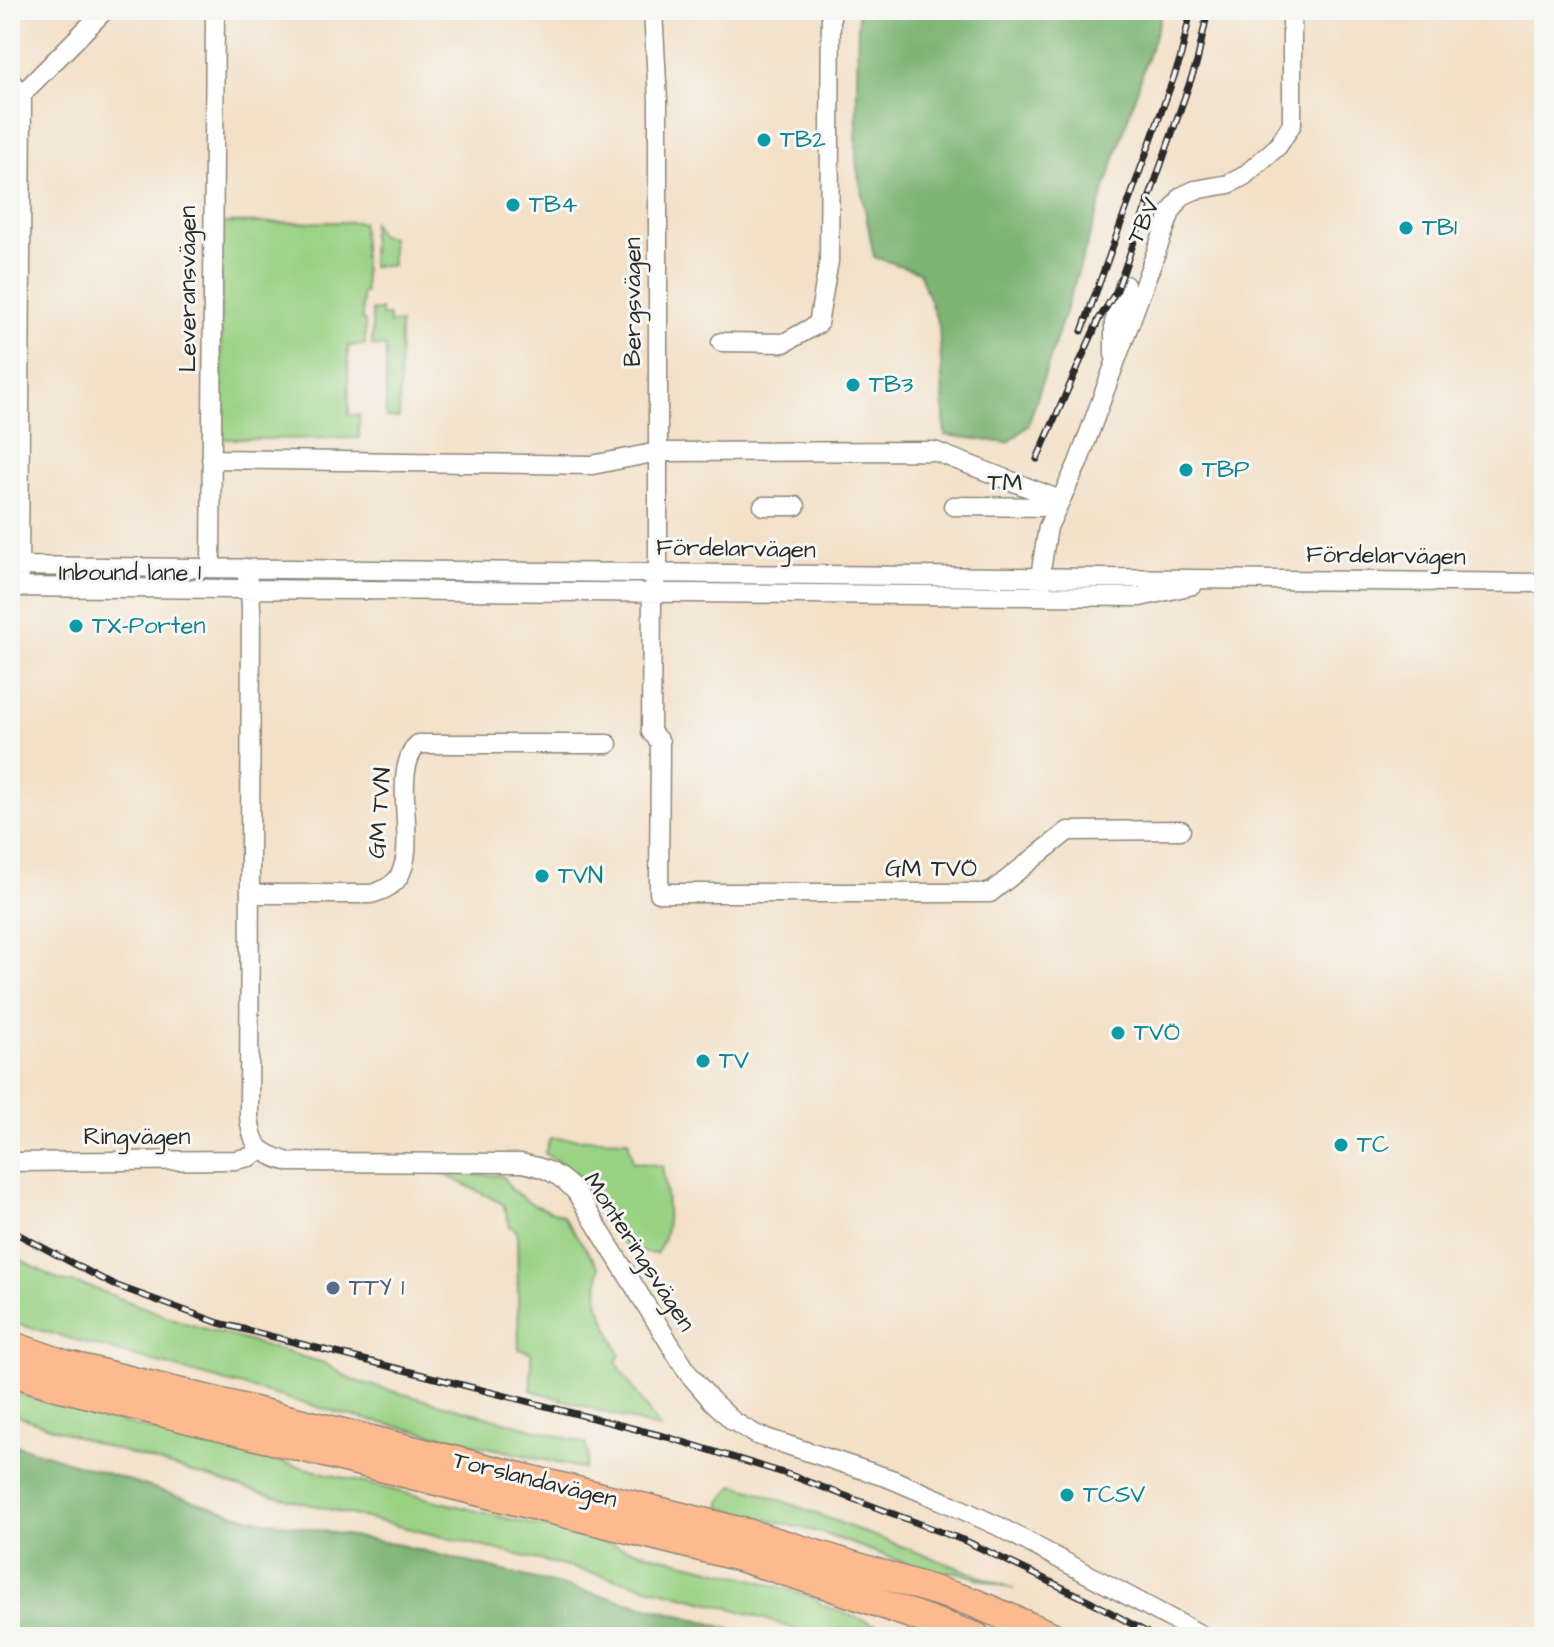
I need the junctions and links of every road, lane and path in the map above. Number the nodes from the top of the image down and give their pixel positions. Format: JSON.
{"nodes":[{"id":1,"x":105,"y":10,"type":"edge"},
{"id":2,"x":215,"y":10,"type":"edge"},
{"id":3,"x":653,"y":10,"type":"edge"},
{"id":4,"x":831,"y":10,"type":"edge"},
{"id":5,"x":1292,"y":10,"type":"edge"},
{"id":6,"x":16,"y":87,"type":"edge"},
{"id":7,"x":1125,"y":285,"type":"dead end"},
{"id":8,"x":721,"y":342,"type":"dead end"},
{"id":9,"x":1107,"y":385,"type":"junction"},
{"id":10,"x":658,"y":452,"type":"junction"},
{"id":11,"x":211,"y":459,"type":"junction"},
{"id":12,"x":1058,"y":503,"type":"junction"},
{"id":13,"x":763,"y":506,"type":"dead end"},
{"id":14,"x":796,"y":506,"type":"dead end"},
{"id":15,"x":953,"y":506,"type":"dead end"},
{"id":16,"x":211,"y":568,"type":"junction"},
{"id":17,"x":658,"y":572,"type":"junction"},
{"id":18,"x":14,"y":580,"type":"edge"},
{"id":19,"x":248,"y":583,"type":"junction"},
{"id":20,"x":1544,"y":583,"type":"edge"},
{"id":21,"x":1041,"y":585,"type":"junction"},
{"id":22,"x":652,"y":593,"type":"junction"},
{"id":23,"x":608,"y":744,"type":"dead end"},
{"id":24,"x":1181,"y":830,"type":"dead end"},
{"id":25,"x":250,"y":894,"type":"junction"},
{"id":26,"x":261,"y":1150,"type":"junction"},
{"id":27,"x":10,"y":1162,"type":"edge"},
{"id":28,"x":10,"y":1345,"type":"edge"},
{"id":29,"x":10,"y":1371,"type":"edge"},
{"id":30,"x":976,"y":1637,"type":"edge"},
{"id":31,"x":1054,"y":1637,"type":"edge"},
{"id":32,"x":1205,"y":1637,"type":"edge"}],
"edges":[{"from":1,"to":6,"type":"street"},
{"from":2,"to":11,"type":"street","name":"Leveransvägen"},
{"from":3,"to":10,"type":"street","name":"Bergsvägen"},
{"from":4,"to":8,"type":"street"},
{"from":5,"to":9,"type":"street","name":"TBV"},
{"from":6,"to":18,"type":"street"},
{"from":7,"to":9,"type":"street"},
{"from":9,"to":12,"type":"street","name":"TBV"},
{"from":10,"to":11,"type":"street"},
{"from":10,"to":12,"type":"street"},
{"from":10,"to":17,"type":"street","name":"Bergsvägen"},
{"from":11,"to":16,"type":"street","name":"Leveransvägen"},
{"from":12,"to":15,"type":"street","name":"TM"},
{"from":12,"to":21,"type":"street","name":"TBV"},
{"from":13,"to":14,"type":"street"},
{"from":16,"to":18,"type":"street"},
{"from":16,"to":19,"type":"street"},
{"from":17,"to":19,"type":"street","name":"Fördelarvägen"},
{"from":17,"to":21,"type":"street","name":"Fördelarvägen"},
{"from":17,"to":22,"type":"street","name":"Bergsvägen"},
{"from":18,"to":19,"type":"street","name":"Inbound lane 1"},
{"from":19,"to":22,"type":"street","name":"Fördelarvägen"},
{"from":19,"to":25,"type":"street"},
{"from":20,"to":21,"type":"street","name":"Fördelarvägen"},
{"from":21,"to":22,"type":"street","name":"Fördelarvägen"},
{"from":22,"to":24,"type":"street","name":"GM TVÖ"},
{"from":23,"to":25,"type":"street","name":"GM TVN"},
{"from":25,"to":26,"type":"street"},
{"from":26,"to":27,"type":"street","name":"Ringvägen"},
{"from":26,"to":32,"type":"street","name":"Monteringsvägen"},
{"from":28,"to":31,"type":"main road","name":"Torslandavägen"},
{"from":29,"to":30,"type":"main road","name":"Torslandavägen"}]}
